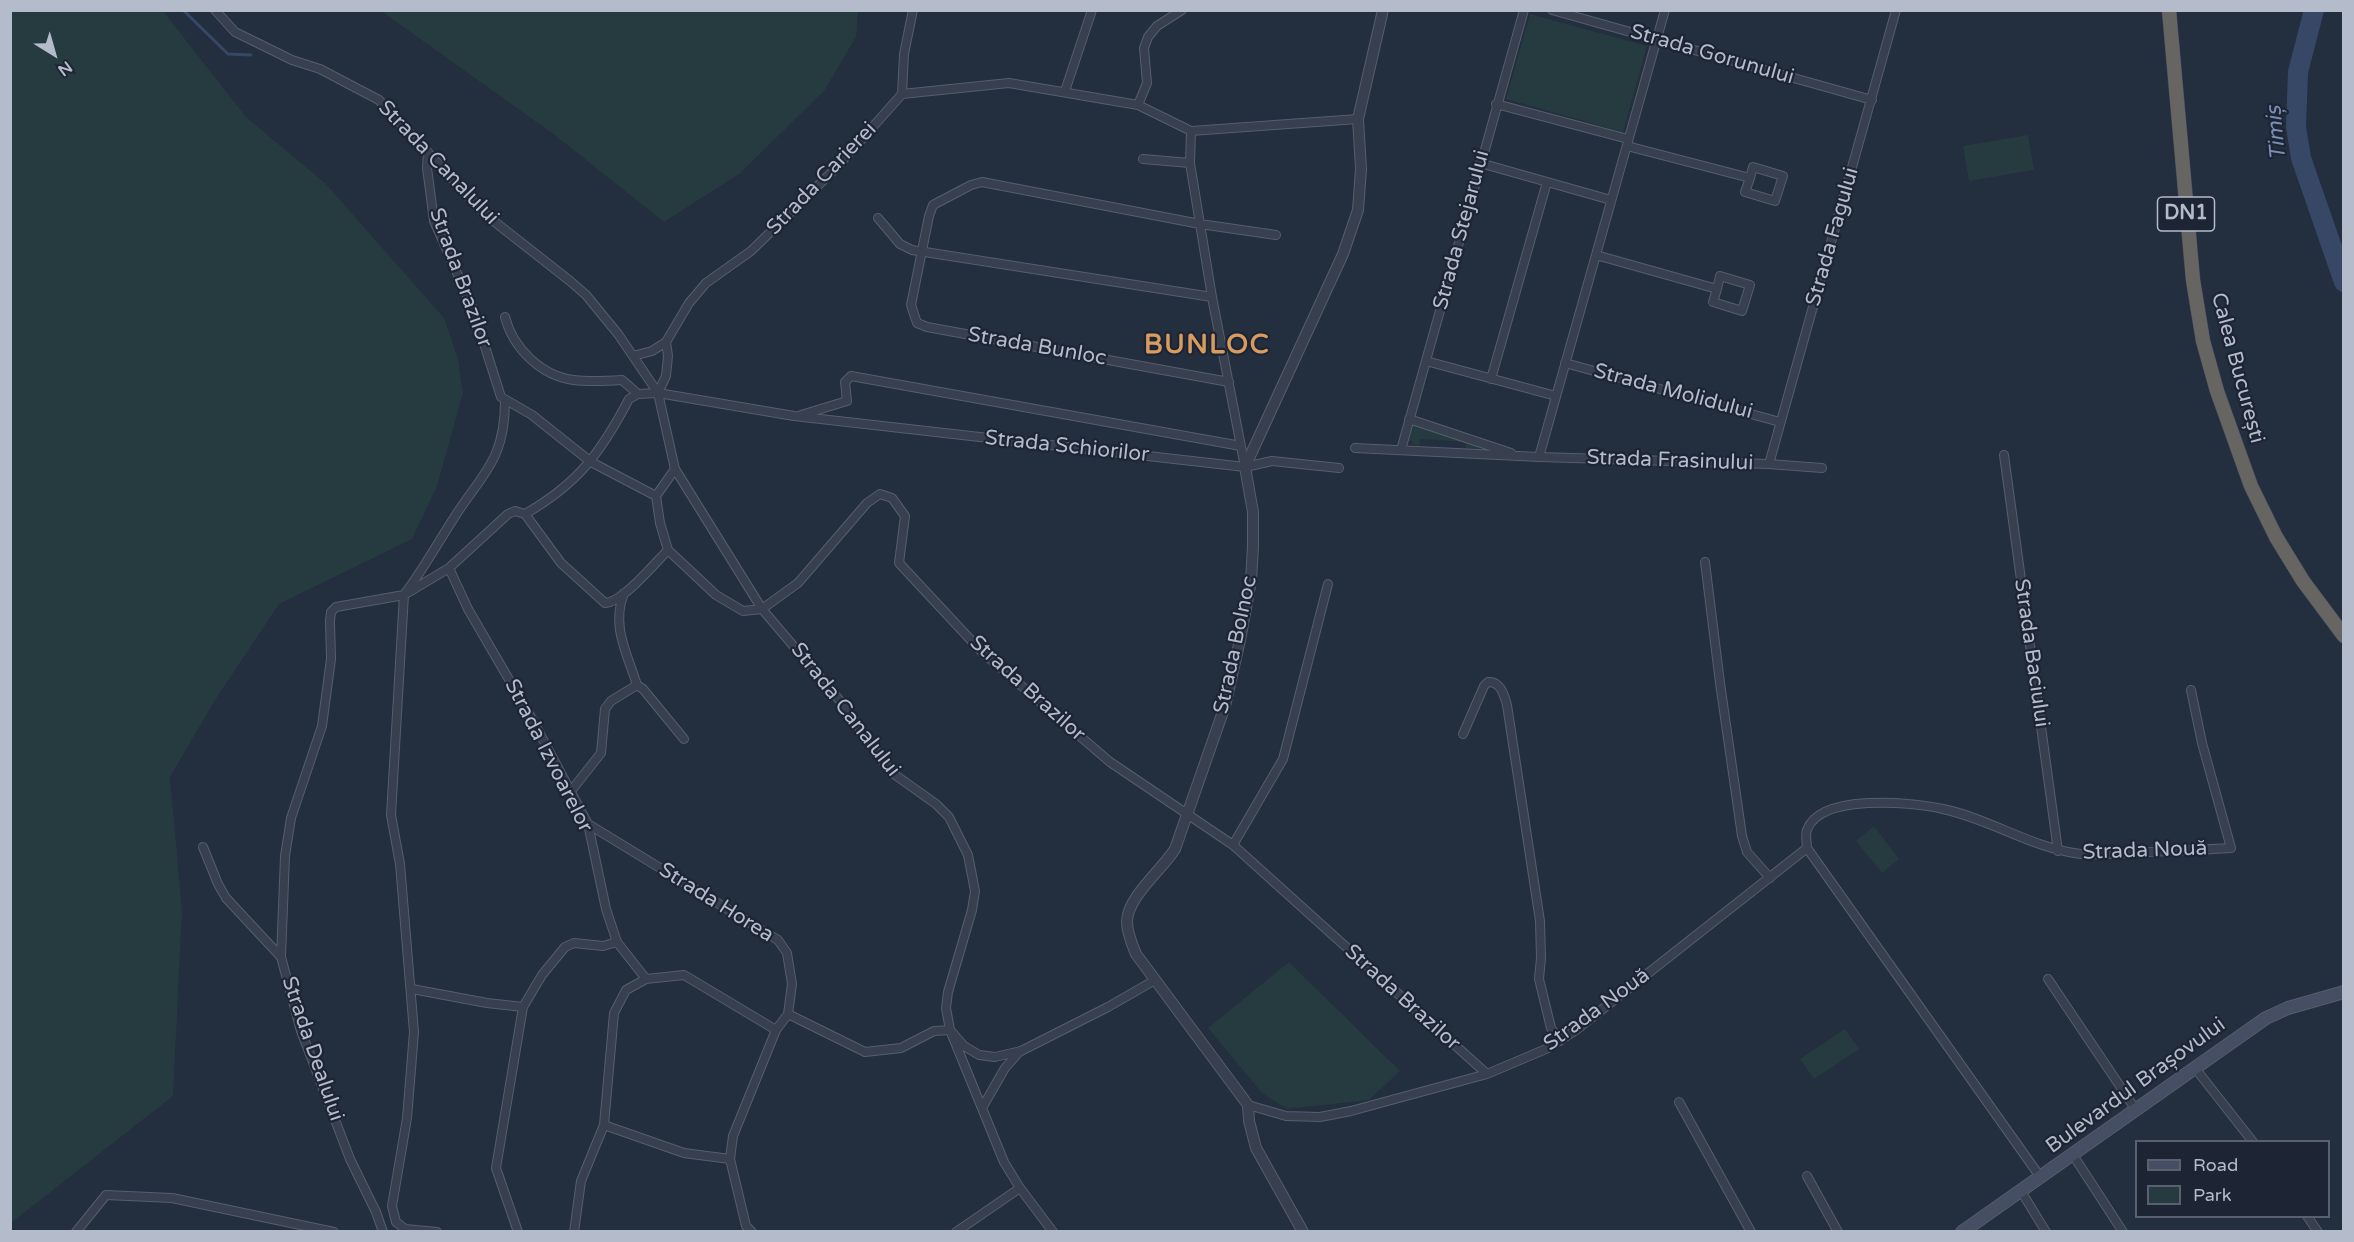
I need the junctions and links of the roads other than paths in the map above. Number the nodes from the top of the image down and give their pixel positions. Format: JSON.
{"nodes":[{"id":1,"x":214,"y":10,"type":"edge"},
{"id":2,"x":913,"y":10,"type":"edge"},
{"id":3,"x":1092,"y":10,"type":"edge"},
{"id":4,"x":1182,"y":10,"type":"edge"},
{"id":5,"x":1383,"y":10,"type":"edge"},
{"id":6,"x":1524,"y":10,"type":"edge"},
{"id":7,"x":1552,"y":10,"type":"edge"},
{"id":8,"x":1665,"y":10,"type":"edge"},
{"id":9,"x":1896,"y":10,"type":"edge"},
{"id":10,"x":2169,"y":10,"type":"edge"},
{"id":11,"x":1657,"y":40,"type":"junction"},
{"id":12,"x":1065,"y":91,"type":"junction"},
{"id":13,"x":902,"y":94,"type":"junction"},
{"id":14,"x":1872,"y":100,"type":"junction"},
{"id":15,"x":1496,"y":104,"type":"junction"},
{"id":16,"x":1138,"y":105,"type":"junction"},
{"id":17,"x":1358,"y":119,"type":"junction"},
{"id":18,"x":1191,"y":131,"type":"junction"},
{"id":19,"x":1627,"y":142,"type":"junction"},
{"id":20,"x":428,"y":152,"type":"junction"},
{"id":21,"x":1143,"y":159,"type":"dead end"},
{"id":22,"x":1191,"y":163,"type":"junction"},
{"id":23,"x":1480,"y":163,"type":"junction"},
{"id":24,"x":1750,"y":178,"type":"junction"},
{"id":25,"x":1547,"y":182,"type":"junction"},
{"id":26,"x":1611,"y":200,"type":"junction"},
{"id":27,"x":878,"y":218,"type":"dead end"},
{"id":28,"x":1200,"y":224,"type":"junction"},
{"id":29,"x":1276,"y":235,"type":"dead end"},
{"id":30,"x":921,"y":251,"type":"junction"},
{"id":31,"x":1596,"y":255,"type":"junction"},
{"id":32,"x":1717,"y":288,"type":"junction"},
{"id":33,"x":1212,"y":297,"type":"junction"},
{"id":34,"x":505,"y":317,"type":"dead end"},
{"id":35,"x":666,"y":342,"type":"junction"},
{"id":36,"x":633,"y":356,"type":"junction"},
{"id":37,"x":1426,"y":361,"type":"junction"},
{"id":38,"x":1565,"y":363,"type":"junction"},
{"id":39,"x":1491,"y":379,"type":"junction"},
{"id":40,"x":1229,"y":382,"type":"junction"},
{"id":41,"x":658,"y":393,"type":"junction"},
{"id":42,"x":638,"y":394,"type":"junction"},
{"id":43,"x":1556,"y":396,"type":"junction"},
{"id":44,"x":505,"y":401,"type":"junction"},
{"id":45,"x":794,"y":416,"type":"junction"},
{"id":46,"x":1409,"y":419,"type":"junction"},
{"id":47,"x":1780,"y":422,"type":"junction"},
{"id":48,"x":1241,"y":446,"type":"junction"},
{"id":49,"x":1354,"y":448,"type":"dead end"},
{"id":50,"x":1401,"y":450,"type":"junction"},
{"id":51,"x":2004,"y":455,"type":"dead end"},
{"id":52,"x":1518,"y":456,"type":"junction"},
{"id":53,"x":1539,"y":457,"type":"junction"},
{"id":54,"x":591,"y":462,"type":"junction"},
{"id":55,"x":1769,"y":464,"type":"junction"},
{"id":56,"x":1245,"y":467,"type":"junction"},
{"id":57,"x":1339,"y":468,"type":"dead end"},
{"id":58,"x":1822,"y":468,"type":"dead end"},
{"id":59,"x":675,"y":469,"type":"junction"},
{"id":60,"x":656,"y":496,"type":"junction"},
{"id":61,"x":525,"y":514,"type":"junction"},
{"id":62,"x":668,"y":550,"type":"junction"},
{"id":63,"x":1705,"y":562,"type":"dead end"},
{"id":64,"x":448,"y":568,"type":"junction"},
{"id":65,"x":1328,"y":584,"type":"dead end"},
{"id":66,"x":624,"y":593,"type":"junction"},
{"id":67,"x":404,"y":595,"type":"junction"},
{"id":68,"x":762,"y":609,"type":"junction"},
{"id":69,"x":2338,"y":624,"type":"edge"},
{"id":70,"x":2343,"y":636,"type":"edge"},
{"id":71,"x":637,"y":684,"type":"junction"},
{"id":72,"x":2191,"y":690,"type":"dead end"},
{"id":73,"x":1463,"y":734,"type":"dead end"},
{"id":74,"x":684,"y":739,"type":"dead end"},
{"id":75,"x":571,"y":791,"type":"junction"},
{"id":76,"x":1189,"y":814,"type":"junction"},
{"id":77,"x":588,"y":824,"type":"junction"},
{"id":78,"x":1233,"y":845,"type":"junction"},
{"id":79,"x":204,"y":847,"type":"dead end"},
{"id":80,"x":1807,"y":848,"type":"junction"},
{"id":81,"x":2058,"y":851,"type":"junction"},
{"id":82,"x":1770,"y":878,"type":"junction"},
{"id":83,"x":617,"y":942,"type":"junction"},
{"id":84,"x":281,"y":957,"type":"junction"},
{"id":85,"x":645,"y":979,"type":"junction"},
{"id":86,"x":2048,"y":979,"type":"dead end"},
{"id":87,"x":1155,"y":980,"type":"junction"},
{"id":88,"x":412,"y":989,"type":"junction"},
{"id":89,"x":2343,"y":992,"type":"edge"},
{"id":90,"x":523,"y":1007,"type":"junction"},
{"id":91,"x":788,"y":1014,"type":"junction"},
{"id":92,"x":776,"y":1030,"type":"junction"},
{"id":93,"x":950,"y":1030,"type":"junction"},
{"id":94,"x":1560,"y":1041,"type":"junction"},
{"id":95,"x":1021,"y":1051,"type":"junction"},
{"id":96,"x":2195,"y":1068,"type":"junction"},
{"id":97,"x":1487,"y":1074,"type":"junction"},
{"id":98,"x":1679,"y":1102,"type":"dead end"},
{"id":99,"x":1248,"y":1105,"type":"junction"},
{"id":100,"x":982,"y":1108,"type":"junction"},
{"id":101,"x":2136,"y":1110,"type":"junction"},
{"id":102,"x":604,"y":1125,"type":"junction"},
{"id":103,"x":2251,"y":1140,"type":"edge"},
{"id":104,"x":2073,"y":1155,"type":"junction"},
{"id":105,"x":730,"y":1159,"type":"junction"},
{"id":106,"x":1807,"y":1176,"type":"dead end"},
{"id":107,"x":2041,"y":1178,"type":"junction"},
{"id":108,"x":1020,"y":1188,"type":"junction"},
{"id":109,"x":2021,"y":1191,"type":"junction"},
{"id":110,"x":2308,"y":1218,"type":"edge"},
{"id":111,"x":396,"y":1222,"type":"junction"},
{"id":112,"x":76,"y":1232,"type":"edge"},
{"id":113,"x":334,"y":1232,"type":"edge"},
{"id":114,"x":384,"y":1232,"type":"edge"},
{"id":115,"x":437,"y":1232,"type":"edge"},
{"id":116,"x":518,"y":1232,"type":"edge"},
{"id":117,"x":574,"y":1232,"type":"edge"},
{"id":118,"x":752,"y":1232,"type":"edge"},
{"id":119,"x":956,"y":1232,"type":"edge"},
{"id":120,"x":1053,"y":1232,"type":"edge"},
{"id":121,"x":1303,"y":1232,"type":"edge"},
{"id":122,"x":1751,"y":1232,"type":"edge"},
{"id":123,"x":1838,"y":1232,"type":"edge"},
{"id":124,"x":1962,"y":1232,"type":"edge"},
{"id":125,"x":2046,"y":1232,"type":"edge"},
{"id":126,"x":2122,"y":1232,"type":"edge"},
{"id":127,"x":2318,"y":1232,"type":"edge"}],
"edges":[{"from":1,"to":20,"type":"street","name":"Strada Canalului"},
{"from":2,"to":13,"type":"street"},
{"from":3,"to":12,"type":"street"},
{"from":4,"to":16,"type":"street"},
{"from":5,"to":17,"type":"street"},
{"from":6,"to":15,"type":"street","name":"Strada Stejarului"},
{"from":7,"to":11,"type":"street","name":"Strada Gorunului"},
{"from":8,"to":11,"type":"street","name":"Strada Molidului"},
{"from":9,"to":14,"type":"street","name":"Strada Fagului"},
{"from":10,"to":69,"type":"highway","name":"Calea București","number":"DN1"},
{"from":11,"to":14,"type":"street","name":"Strada Gorunului"},
{"from":11,"to":19,"type":"street","name":"Strada Molidului"},
{"from":12,"to":13,"type":"street"},
{"from":12,"to":16,"type":"street"},
{"from":13,"to":35,"type":"street","name":"Strada Carierei"},
{"from":14,"to":47,"type":"street","name":"Strada Fagului"},
{"from":15,"to":19,"type":"street"},
{"from":15,"to":23,"type":"street","name":"Strada Stejarului"},
{"from":16,"to":18,"type":"street"},
{"from":17,"to":18,"type":"street"},
{"from":17,"to":56,"type":"street"},
{"from":18,"to":22,"type":"street"},
{"from":19,"to":24,"type":"street"},
{"from":19,"to":26,"type":"street","name":"Strada Molidului"},
{"from":20,"to":36,"type":"street","name":"Strada Canalului"},
{"from":20,"to":44,"type":"street","name":"Strada Brazilor"},
{"from":21,"to":22,"type":"street"},
{"from":22,"to":28,"type":"street"},
{"from":23,"to":25,"type":"street"},
{"from":23,"to":37,"type":"street","name":"Strada Stejarului"},
{"from":24,"to":24,"type":"street"},
{"from":25,"to":26,"type":"street"},
{"from":25,"to":39,"type":"street"},
{"from":26,"to":31,"type":"street","name":"Strada Molidului"},
{"from":27,"to":30,"type":"street"},
{"from":28,"to":29,"type":"street"},
{"from":28,"to":30,"type":"street","name":"Strada Bunloc"},
{"from":28,"to":33,"type":"street"},
{"from":30,"to":33,"type":"street"},
{"from":30,"to":40,"type":"street","name":"Strada Bunloc"},
{"from":31,"to":32,"type":"street"},
{"from":31,"to":38,"type":"street","name":"Strada Molidului"},
{"from":32,"to":32,"type":"street"},
{"from":33,"to":40,"type":"street"},
{"from":34,"to":42,"type":"street"},
{"from":35,"to":36,"type":"street"},
{"from":35,"to":41,"type":"street"},
{"from":36,"to":41,"type":"street","name":"Strada Canalului"},
{"from":37,"to":39,"type":"street"},
{"from":37,"to":46,"type":"street","name":"Strada Stejarului"},
{"from":38,"to":43,"type":"street","name":"Strada Molidului"},
{"from":38,"to":47,"type":"street","name":"Strada Molidului"},
{"from":39,"to":43,"type":"street"},
{"from":40,"to":48,"type":"street"},
{"from":41,"to":42,"type":"street","name":"Strada Schiorilor"},
{"from":41,"to":45,"type":"street","name":"Strada Schiorilor"},
{"from":41,"to":59,"type":"street","name":"Strada Canalului"},
{"from":42,"to":54,"type":"street"},
{"from":43,"to":53,"type":"street","name":"Strada Molidului"},
{"from":44,"to":54,"type":"street"},
{"from":44,"to":67,"type":"street","name":"Strada Brazilor"},
{"from":45,"to":48,"type":"street","name":"Strada Schiorilor"},
{"from":45,"to":56,"type":"street","name":"Strada Schiorilor"},
{"from":46,"to":50,"type":"street","name":"Strada Stejarului"},
{"from":46,"to":52,"type":"street","name":"Strada Frasinului"},
{"from":47,"to":55,"type":"street","name":"Strada Fagului"},
{"from":48,"to":56,"type":"street"},
{"from":49,"to":50,"type":"street","name":"Strada Frasinului"},
{"from":50,"to":52,"type":"street","name":"Strada Frasinului"},
{"from":51,"to":81,"type":"street","name":"Strada Baciului"},
{"from":52,"to":53,"type":"street","name":"Strada Frasinului"},
{"from":53,"to":55,"type":"street","name":"Strada Frasinului"},
{"from":54,"to":60,"type":"street"},
{"from":54,"to":61,"type":"street"},
{"from":55,"to":58,"type":"street","name":"Strada Frasinului"},
{"from":56,"to":57,"type":"street","name":"Strada Schiorilor"},
{"from":56,"to":76,"type":"street","name":"Strada Bolnoc"},
{"from":59,"to":60,"type":"street"},
{"from":59,"to":68,"type":"street","name":"Strada Canalului"},
{"from":60,"to":62,"type":"street"},
{"from":61,"to":64,"type":"street"},
{"from":61,"to":66,"type":"street"},
{"from":62,"to":66,"type":"street"},
{"from":62,"to":68,"type":"street"},
{"from":63,"to":82,"type":"street"},
{"from":64,"to":67,"type":"street"},
{"from":64,"to":75,"type":"street","name":"Strada Izvoarelor"},
{"from":65,"to":78,"type":"street"},
{"from":66,"to":71,"type":"street"},
{"from":67,"to":84,"type":"street","name":"Strada Dealului"},
{"from":67,"to":88,"type":"street"},
{"from":68,"to":76,"type":"street","name":"Strada Brazilor"},
{"from":68,"to":93,"type":"street","name":"Strada Canalului"},
{"from":69,"to":70,"type":"highway","name":"Calea București","number":"DN1"},
{"from":71,"to":74,"type":"street"},
{"from":71,"to":75,"type":"street"},
{"from":72,"to":81,"type":"street","name":"Strada Nouă"},
{"from":73,"to":94,"type":"street"},
{"from":75,"to":77,"type":"street","name":"Strada Izvoarelor"},
{"from":76,"to":78,"type":"street","name":"Strada Brazilor"},
{"from":76,"to":87,"type":"street","name":"Strada Bolnoc"},
{"from":77,"to":83,"type":"street","name":"Strada Izvoarelor"},
{"from":77,"to":91,"type":"street","name":"Strada Horea"},
{"from":78,"to":97,"type":"street","name":"Strada Brazilor"},
{"from":79,"to":84,"type":"street"},
{"from":80,"to":81,"type":"street","name":"Strada Nouă"},
{"from":80,"to":82,"type":"street","name":"Strada Nouă"},
{"from":80,"to":107,"type":"street"},
{"from":82,"to":94,"type":"street","name":"Strada Nouă"},
{"from":83,"to":85,"type":"street","name":"Strada Izvoarelor"},
{"from":83,"to":90,"type":"street"},
{"from":84,"to":114,"type":"street","name":"Strada Dealului"},
{"from":85,"to":92,"type":"street"},
{"from":85,"to":102,"type":"street"},
{"from":86,"to":101,"type":"street"},
{"from":87,"to":95,"type":"street"},
{"from":87,"to":99,"type":"street","name":"Strada Bolnoc"},
{"from":88,"to":90,"type":"street"},
{"from":88,"to":111,"type":"street"},
{"from":89,"to":96,"type":"main road","name":"Bulevardul Brașovului"},
{"from":90,"to":116,"type":"street"},
{"from":91,"to":92,"type":"street"},
{"from":91,"to":93,"type":"street"},
{"from":92,"to":105,"type":"street"},
{"from":93,"to":95,"type":"street"},
{"from":93,"to":100,"type":"street","name":"Strada Canalului"},
{"from":94,"to":97,"type":"street","name":"Strada Nouă"},
{"from":95,"to":100,"type":"street"},
{"from":96,"to":101,"type":"main road","name":"Bulevardul Brașovului"},
{"from":96,"to":103,"type":"street"},
{"from":97,"to":99,"type":"street","name":"Strada Nouă"},
{"from":98,"to":122,"type":"street"},
{"from":99,"to":121,"type":"street","name":"Strada Bolnoc"},
{"from":100,"to":108,"type":"street","name":"Strada Canalului"},
{"from":101,"to":104,"type":"main road","name":"Bulevardul Brașovului"},
{"from":102,"to":105,"type":"street"},
{"from":102,"to":117,"type":"street"},
{"from":104,"to":107,"type":"main road","name":"Bulevardul Brașovului"},
{"from":104,"to":126,"type":"street"},
{"from":105,"to":118,"type":"street"},
{"from":106,"to":123,"type":"street"},
{"from":107,"to":109,"type":"main road","name":"Bulevardul Brașovului"},
{"from":108,"to":119,"type":"street"},
{"from":108,"to":120,"type":"street","name":"Strada Canalului"},
{"from":109,"to":124,"type":"main road","name":"Bulevardul Brașovului"},
{"from":109,"to":125,"type":"street"},
{"from":110,"to":127,"type":"street"},
{"from":111,"to":114,"type":"street"},
{"from":111,"to":115,"type":"street"},
{"from":112,"to":113,"type":"street"}]}
